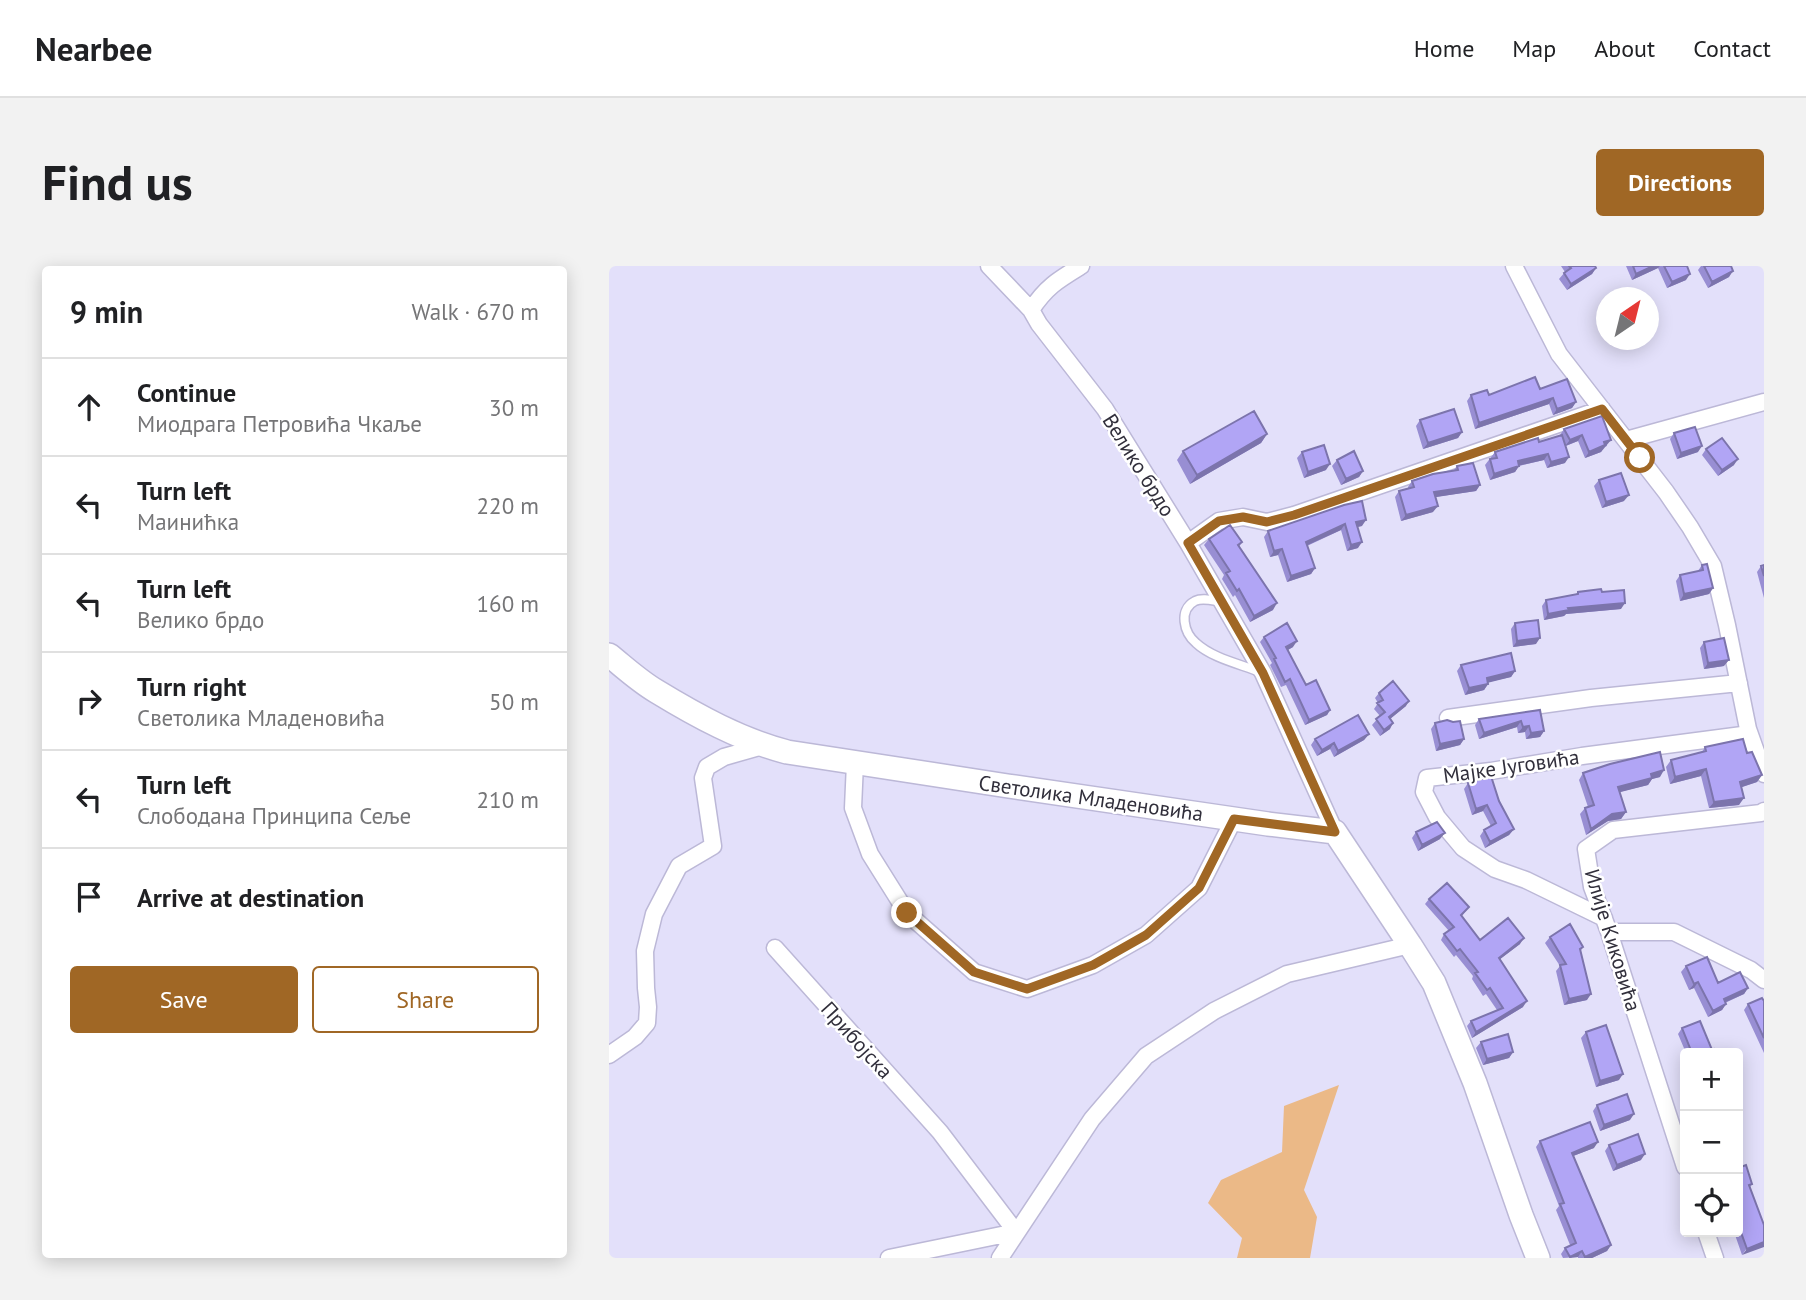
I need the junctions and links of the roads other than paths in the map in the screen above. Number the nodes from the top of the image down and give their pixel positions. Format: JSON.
{"nodes":[{"id":1,"x":989,"y":266,"type":"edge"},
{"id":2,"x":1081,"y":266,"type":"edge"},
{"id":3,"x":1520,"y":268,"type":"edge"},
{"id":4,"x":1031,"y":310,"type":"junction"},
{"id":5,"x":1764,"y":402,"type":"edge"},
{"id":6,"x":1602,"y":409,"type":"junction"},
{"id":7,"x":1626,"y":440,"type":"junction"},
{"id":8,"x":1188,"y":543,"type":"junction"},
{"id":9,"x":1222,"y":603,"type":"junction"},
{"id":10,"x":609,"y":655,"type":"edge"},
{"id":11,"x":1263,"y":673,"type":"junction"},
{"id":12,"x":1739,"y":682,"type":"junction"},
{"id":13,"x":1448,"y":718,"type":"edge"},
{"id":14,"x":1750,"y":734,"type":"junction"},
{"id":15,"x":763,"y":746,"type":"junction"},
{"id":16,"x":855,"y":763,"type":"junction"},
{"id":17,"x":1764,"y":774,"type":"edge"},
{"id":18,"x":1764,"y":811,"type":"edge"},
{"id":19,"x":1234,"y":819,"type":"junction"},
{"id":20,"x":1335,"y":832,"type":"junction"},
{"id":21,"x":1607,"y":925,"type":"junction"},
{"id":22,"x":1410,"y":945,"type":"junction"},
{"id":23,"x":775,"y":948,"type":"dead end"},
{"id":24,"x":1764,"y":980,"type":"edge"},
{"id":25,"x":609,"y":1055,"type":"edge"},
{"id":26,"x":1680,"y":1151,"type":"edge"},
{"id":27,"x":1016,"y":1232,"type":"junction"},
{"id":28,"x":1708,"y":1237,"type":"edge"},
{"id":29,"x":889,"y":1258,"type":"edge"},
{"id":30,"x":1000,"y":1258,"type":"edge"},
{"id":31,"x":1538,"y":1258,"type":"edge"},
{"id":32,"x":1715,"y":1258,"type":"edge"}],
"edges":[{"from":1,"to":4,"type":"street","name":"Велико брдо"},
{"from":2,"to":4,"type":"street"},
{"from":3,"to":6,"type":"street"},
{"from":4,"to":8,"type":"street","name":"Велико брдо"},
{"from":5,"to":7,"type":"street"},
{"from":6,"to":7,"type":"street"},
{"from":6,"to":8,"type":"street"},
{"from":7,"to":12,"type":"street"},
{"from":8,"to":9,"type":"street","name":"Велико брдо"},
{"from":9,"to":11,"type":"street","name":"Велико брдо"},
{"from":9,"to":11,"type":"lane"},
{"from":10,"to":15,"type":"street","name":"Светолика Младеновића"},
{"from":11,"to":20,"type":"street","name":"Велико брдо"},
{"from":12,"to":13,"type":"street"},
{"from":12,"to":14,"type":"street"},
{"from":14,"to":17,"type":"street"},
{"from":14,"to":21,"type":"street","name":"Мајке Југовића"},
{"from":15,"to":16,"type":"street","name":"Светолика Младеновића"},
{"from":15,"to":25,"type":"street"},
{"from":16,"to":19,"type":"street","name":"Светолика Младеновића"},
{"from":16,"to":19,"type":"street"},
{"from":18,"to":21,"type":"street","name":"Илије Киковића"},
{"from":19,"to":20,"type":"street","name":"Светолика Младеновића"},
{"from":20,"to":22,"type":"street"},
{"from":21,"to":24,"type":"street"},
{"from":21,"to":26,"type":"street","name":"Илије Киковића"},
{"from":22,"to":27,"type":"street"},
{"from":22,"to":31,"type":"street"},
{"from":23,"to":27,"type":"street","name":"Прибојска"},
{"from":27,"to":29,"type":"street"},
{"from":27,"to":30,"type":"street"},
{"from":28,"to":32,"type":"street"}]}
